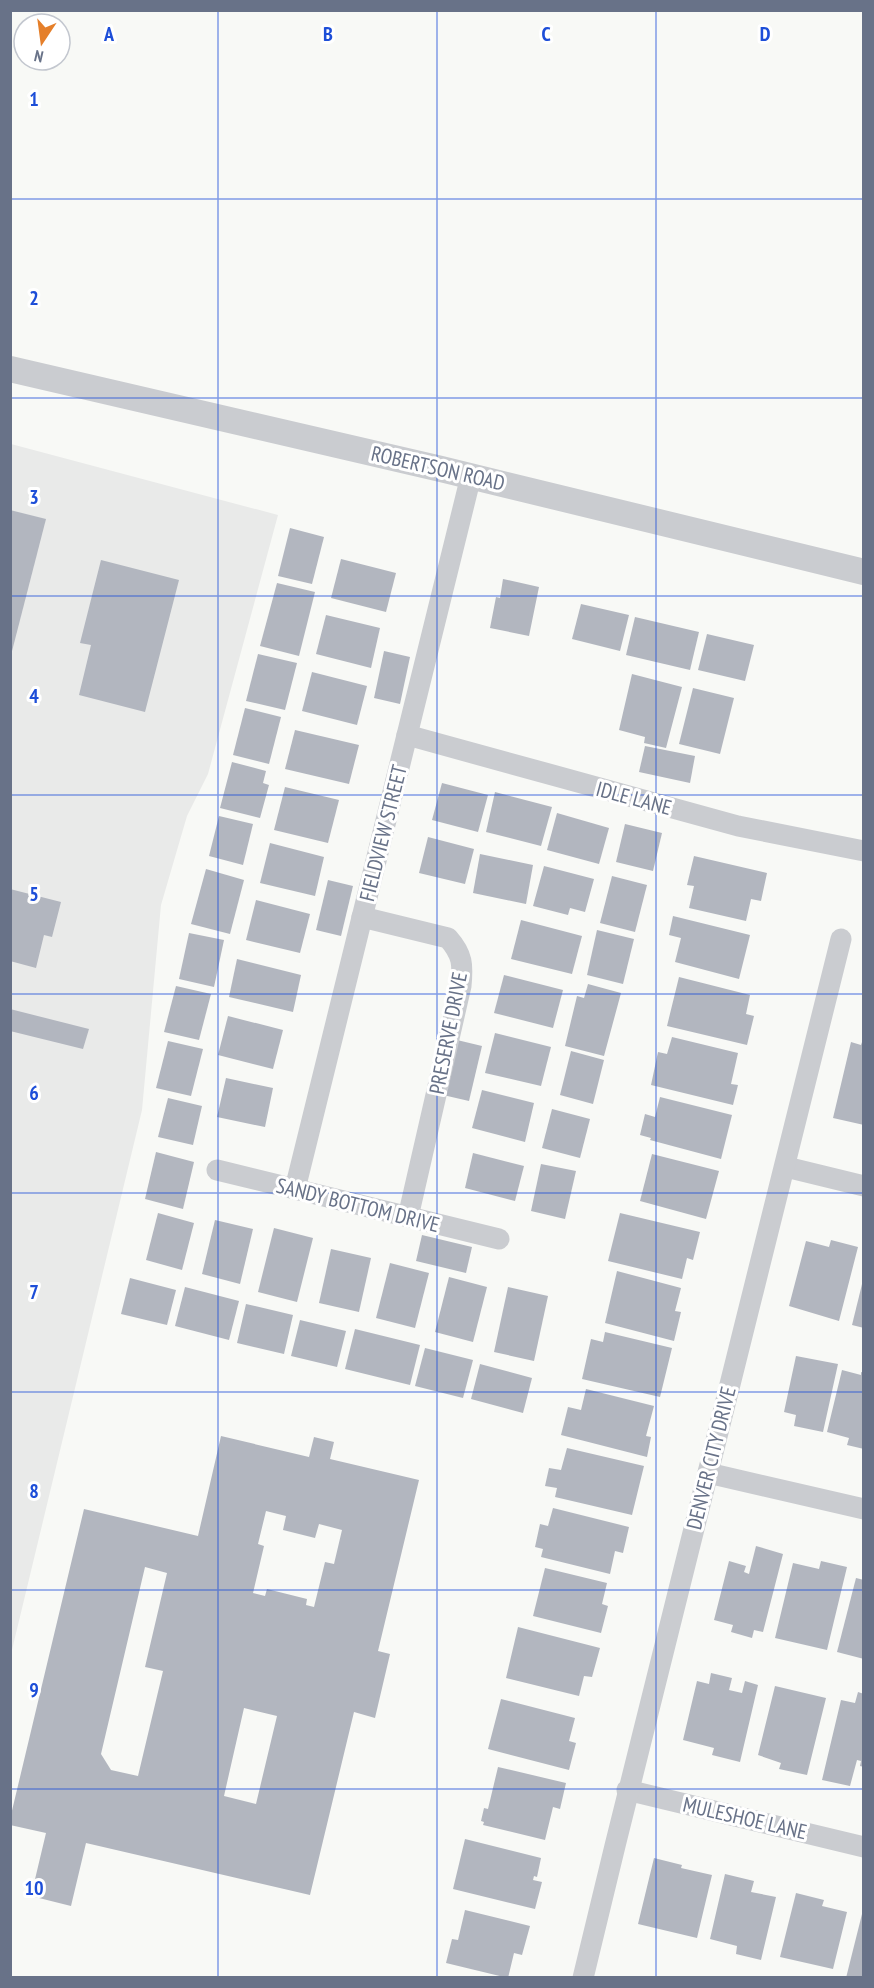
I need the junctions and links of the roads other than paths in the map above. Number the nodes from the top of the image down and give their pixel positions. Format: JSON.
{"nodes":[{"id":1,"x":10,"y":369,"type":"edge"},
{"id":2,"x":471,"y":476,"type":"junction"},
{"id":3,"x":864,"y":572,"type":"edge"},
{"id":4,"x":407,"y":735,"type":"junction"},
{"id":5,"x":864,"y":851,"type":"edge"},
{"id":6,"x":362,"y":917,"type":"junction"},
{"id":7,"x":841,"y":939,"type":"dead end"},
{"id":8,"x":786,"y":1167,"type":"junction"},
{"id":9,"x":217,"y":1170,"type":"dead end"},
{"id":10,"x":864,"y":1186,"type":"edge"},
{"id":11,"x":295,"y":1189,"type":"junction"},
{"id":12,"x":408,"y":1217,"type":"junction"},
{"id":13,"x":499,"y":1239,"type":"dead end"},
{"id":14,"x":708,"y":1473,"type":"junction"},
{"id":15,"x":864,"y":1509,"type":"edge"},
{"id":16,"x":627,"y":1790,"type":"junction"},
{"id":17,"x":864,"y":1846,"type":"edge"},
{"id":18,"x":583,"y":1977,"type":"edge"}],
"edges":[{"from":1,"to":2,"type":"street","name":"ROBERTSON ROAD"},
{"from":2,"to":3,"type":"street","name":"ROBERTSON ROAD"},
{"from":2,"to":4,"type":"street","name":"FIELDVIEW STREET"},
{"from":4,"to":5,"type":"street","name":"IDLE LANE"},
{"from":4,"to":6,"type":"street","name":"FIELDVIEW STREET"},
{"from":6,"to":11,"type":"street","name":"FIELDVIEW STREET"},
{"from":6,"to":12,"type":"street","name":"PRESERVE DRIVE"},
{"from":7,"to":8,"type":"street","name":"DENVER CITY DRIVE"},
{"from":8,"to":10,"type":"street"},
{"from":8,"to":14,"type":"street","name":"DENVER CITY DRIVE"},
{"from":9,"to":11,"type":"street","name":"SANDY BOTTOM DRIVE"},
{"from":11,"to":12,"type":"street","name":"SANDY BOTTOM DRIVE"},
{"from":12,"to":13,"type":"street","name":"SANDY BOTTOM DRIVE"},
{"from":14,"to":15,"type":"street"},
{"from":14,"to":16,"type":"street","name":"DENVER CITY DRIVE"},
{"from":16,"to":17,"type":"street","name":"MULESHOE LANE"},
{"from":16,"to":18,"type":"street","name":"DENVER CITY DRIVE"}]}
